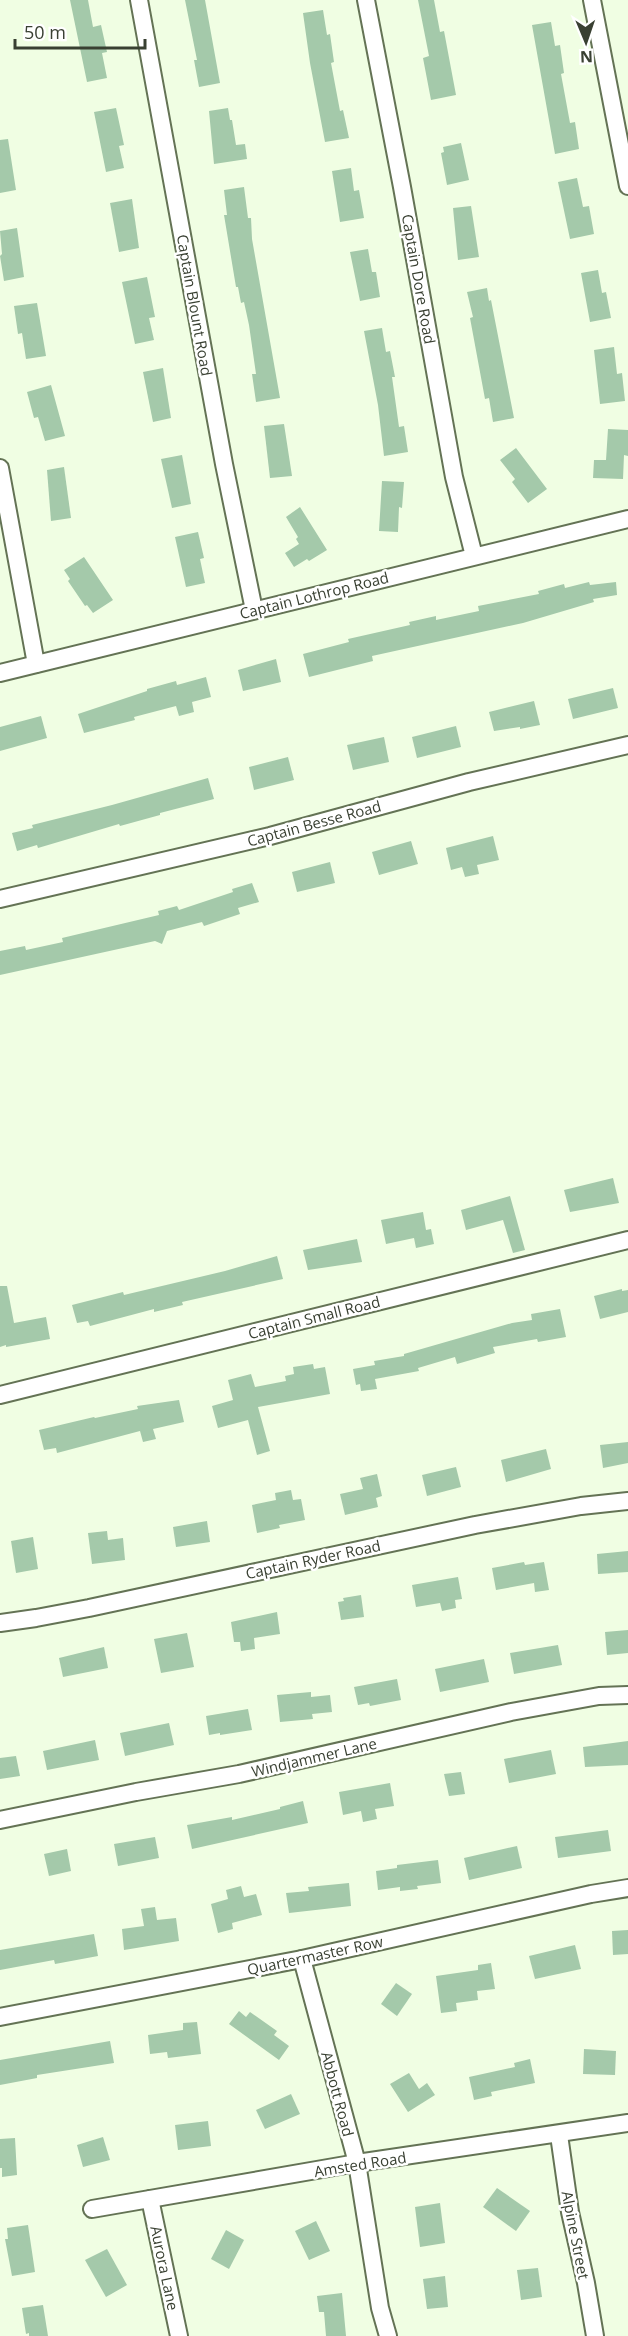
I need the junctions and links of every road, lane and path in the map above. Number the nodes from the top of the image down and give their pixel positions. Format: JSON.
{"nodes":[{"id":1,"x":139,"y":0,"type":"edge"},
{"id":2,"x":366,"y":0,"type":"edge"},
{"id":3,"x":592,"y":0,"type":"edge"},
{"id":4,"x":628,"y":186,"type":"edge"},
{"id":5,"x":0,"y":468,"type":"edge"},
{"id":6,"x":628,"y":519,"type":"edge"},
{"id":7,"x":474,"y":556,"type":"junction"},
{"id":8,"x":254,"y":610,"type":"junction"},
{"id":9,"x":36,"y":664,"type":"junction"},
{"id":10,"x":0,"y":673,"type":"edge"},
{"id":11,"x":628,"y":745,"type":"edge"},
{"id":12,"x":0,"y":899,"type":"edge"},
{"id":13,"x":628,"y":1240,"type":"edge"},
{"id":14,"x":0,"y":1395,"type":"edge"},
{"id":15,"x":628,"y":1501,"type":"edge"},
{"id":16,"x":0,"y":1623,"type":"edge"},
{"id":17,"x":628,"y":1695,"type":"edge"},
{"id":18,"x":0,"y":1820,"type":"edge"},
{"id":19,"x":628,"y":1888,"type":"edge"},
{"id":20,"x":302,"y":1959,"type":"junction"},
{"id":21,"x":0,"y":2017,"type":"edge"},
{"id":22,"x":628,"y":2123,"type":"edge"},
{"id":23,"x":559,"y":2134,"type":"junction"},
{"id":24,"x":357,"y":2163,"type":"junction"},
{"id":25,"x":150,"y":2199,"type":"junction"},
{"id":26,"x":92,"y":2209,"type":"dead end"},
{"id":27,"x":180,"y":2336,"type":"edge"},
{"id":28,"x":388,"y":2336,"type":"edge"},
{"id":29,"x":595,"y":2336,"type":"edge"}],
"edges":[{"from":1,"to":8,"type":"street","name":"Captain Blount Road"},
{"from":2,"to":7,"type":"street","name":"Captain Dore Road"},
{"from":3,"to":4,"type":"street"},
{"from":5,"to":9,"type":"street"},
{"from":6,"to":7,"type":"street","name":"Captain Lothrop Road"},
{"from":7,"to":8,"type":"street","name":"Captain Lothrop Road"},
{"from":8,"to":9,"type":"street","name":"Captain Lothrop Road"},
{"from":9,"to":10,"type":"street","name":"Captain Lothrop Road"},
{"from":11,"to":12,"type":"street","name":"Captain Besse Road"},
{"from":13,"to":14,"type":"street","name":"Captain Small Road"},
{"from":15,"to":16,"type":"street","name":"Captain Ryder Road"},
{"from":17,"to":18,"type":"street","name":"Windjammer Lane"},
{"from":19,"to":20,"type":"street","name":"Quartermaster Row"},
{"from":20,"to":21,"type":"street","name":"Quartermaster Row"},
{"from":20,"to":24,"type":"street","name":"Abbott Road"},
{"from":22,"to":23,"type":"street","name":"Amsted Road"},
{"from":23,"to":24,"type":"street","name":"Amsted Road"},
{"from":23,"to":29,"type":"street","name":"Alpine Street"},
{"from":24,"to":25,"type":"street","name":"Amsted Road"},
{"from":24,"to":28,"type":"street","name":"Abbott Road"},
{"from":25,"to":26,"type":"street","name":"Amsted Road"},
{"from":25,"to":27,"type":"street","name":"Aurora Lane"}]}
